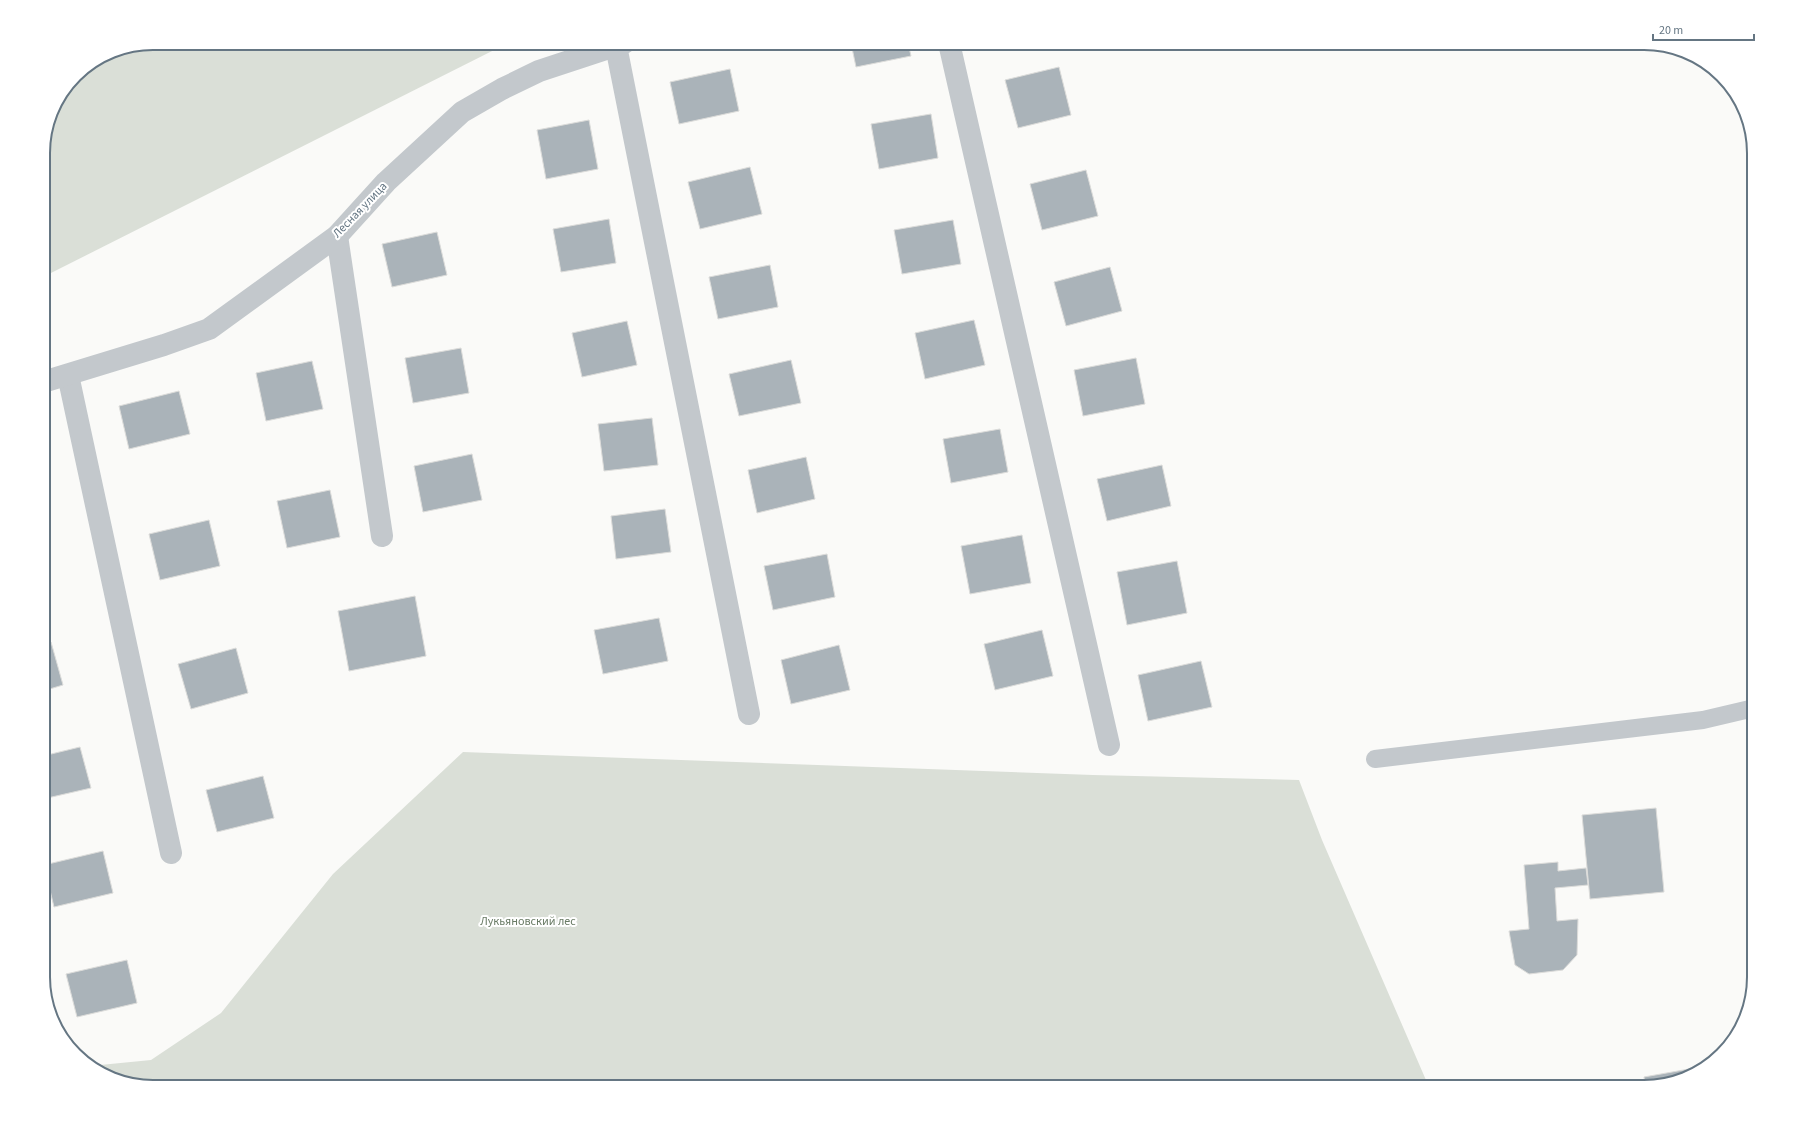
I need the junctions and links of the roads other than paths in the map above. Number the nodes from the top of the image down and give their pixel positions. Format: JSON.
{"nodes":[{"id":1,"x":602,"y":50,"type":"edge"},
{"id":2,"x":621,"y":50,"type":"edge"},
{"id":3,"x":951,"y":50,"type":"edge"},
{"id":4,"x":337,"y":236,"type":"junction"},
{"id":5,"x":68,"y":374,"type":"junction"},
{"id":6,"x":50,"y":380,"type":"edge"},
{"id":7,"x":382,"y":536,"type":"dead end"},
{"id":8,"x":1747,"y":710,"type":"edge"},
{"id":9,"x":748,"y":714,"type":"dead end"},
{"id":10,"x":1109,"y":745,"type":"dead end"},
{"id":11,"x":1375,"y":759,"type":"dead end"},
{"id":12,"x":171,"y":853,"type":"dead end"}],
"edges":[{"from":1,"to":4,"type":"street","name":"Лесная улица"},
{"from":2,"to":9,"type":"street"},
{"from":3,"to":10,"type":"street"},
{"from":4,"to":5,"type":"street","name":"Лесная улица"},
{"from":4,"to":7,"type":"street"},
{"from":5,"to":6,"type":"street","name":"Лесная улица"},
{"from":5,"to":12,"type":"street"},
{"from":8,"to":11,"type":"lane"}]}
